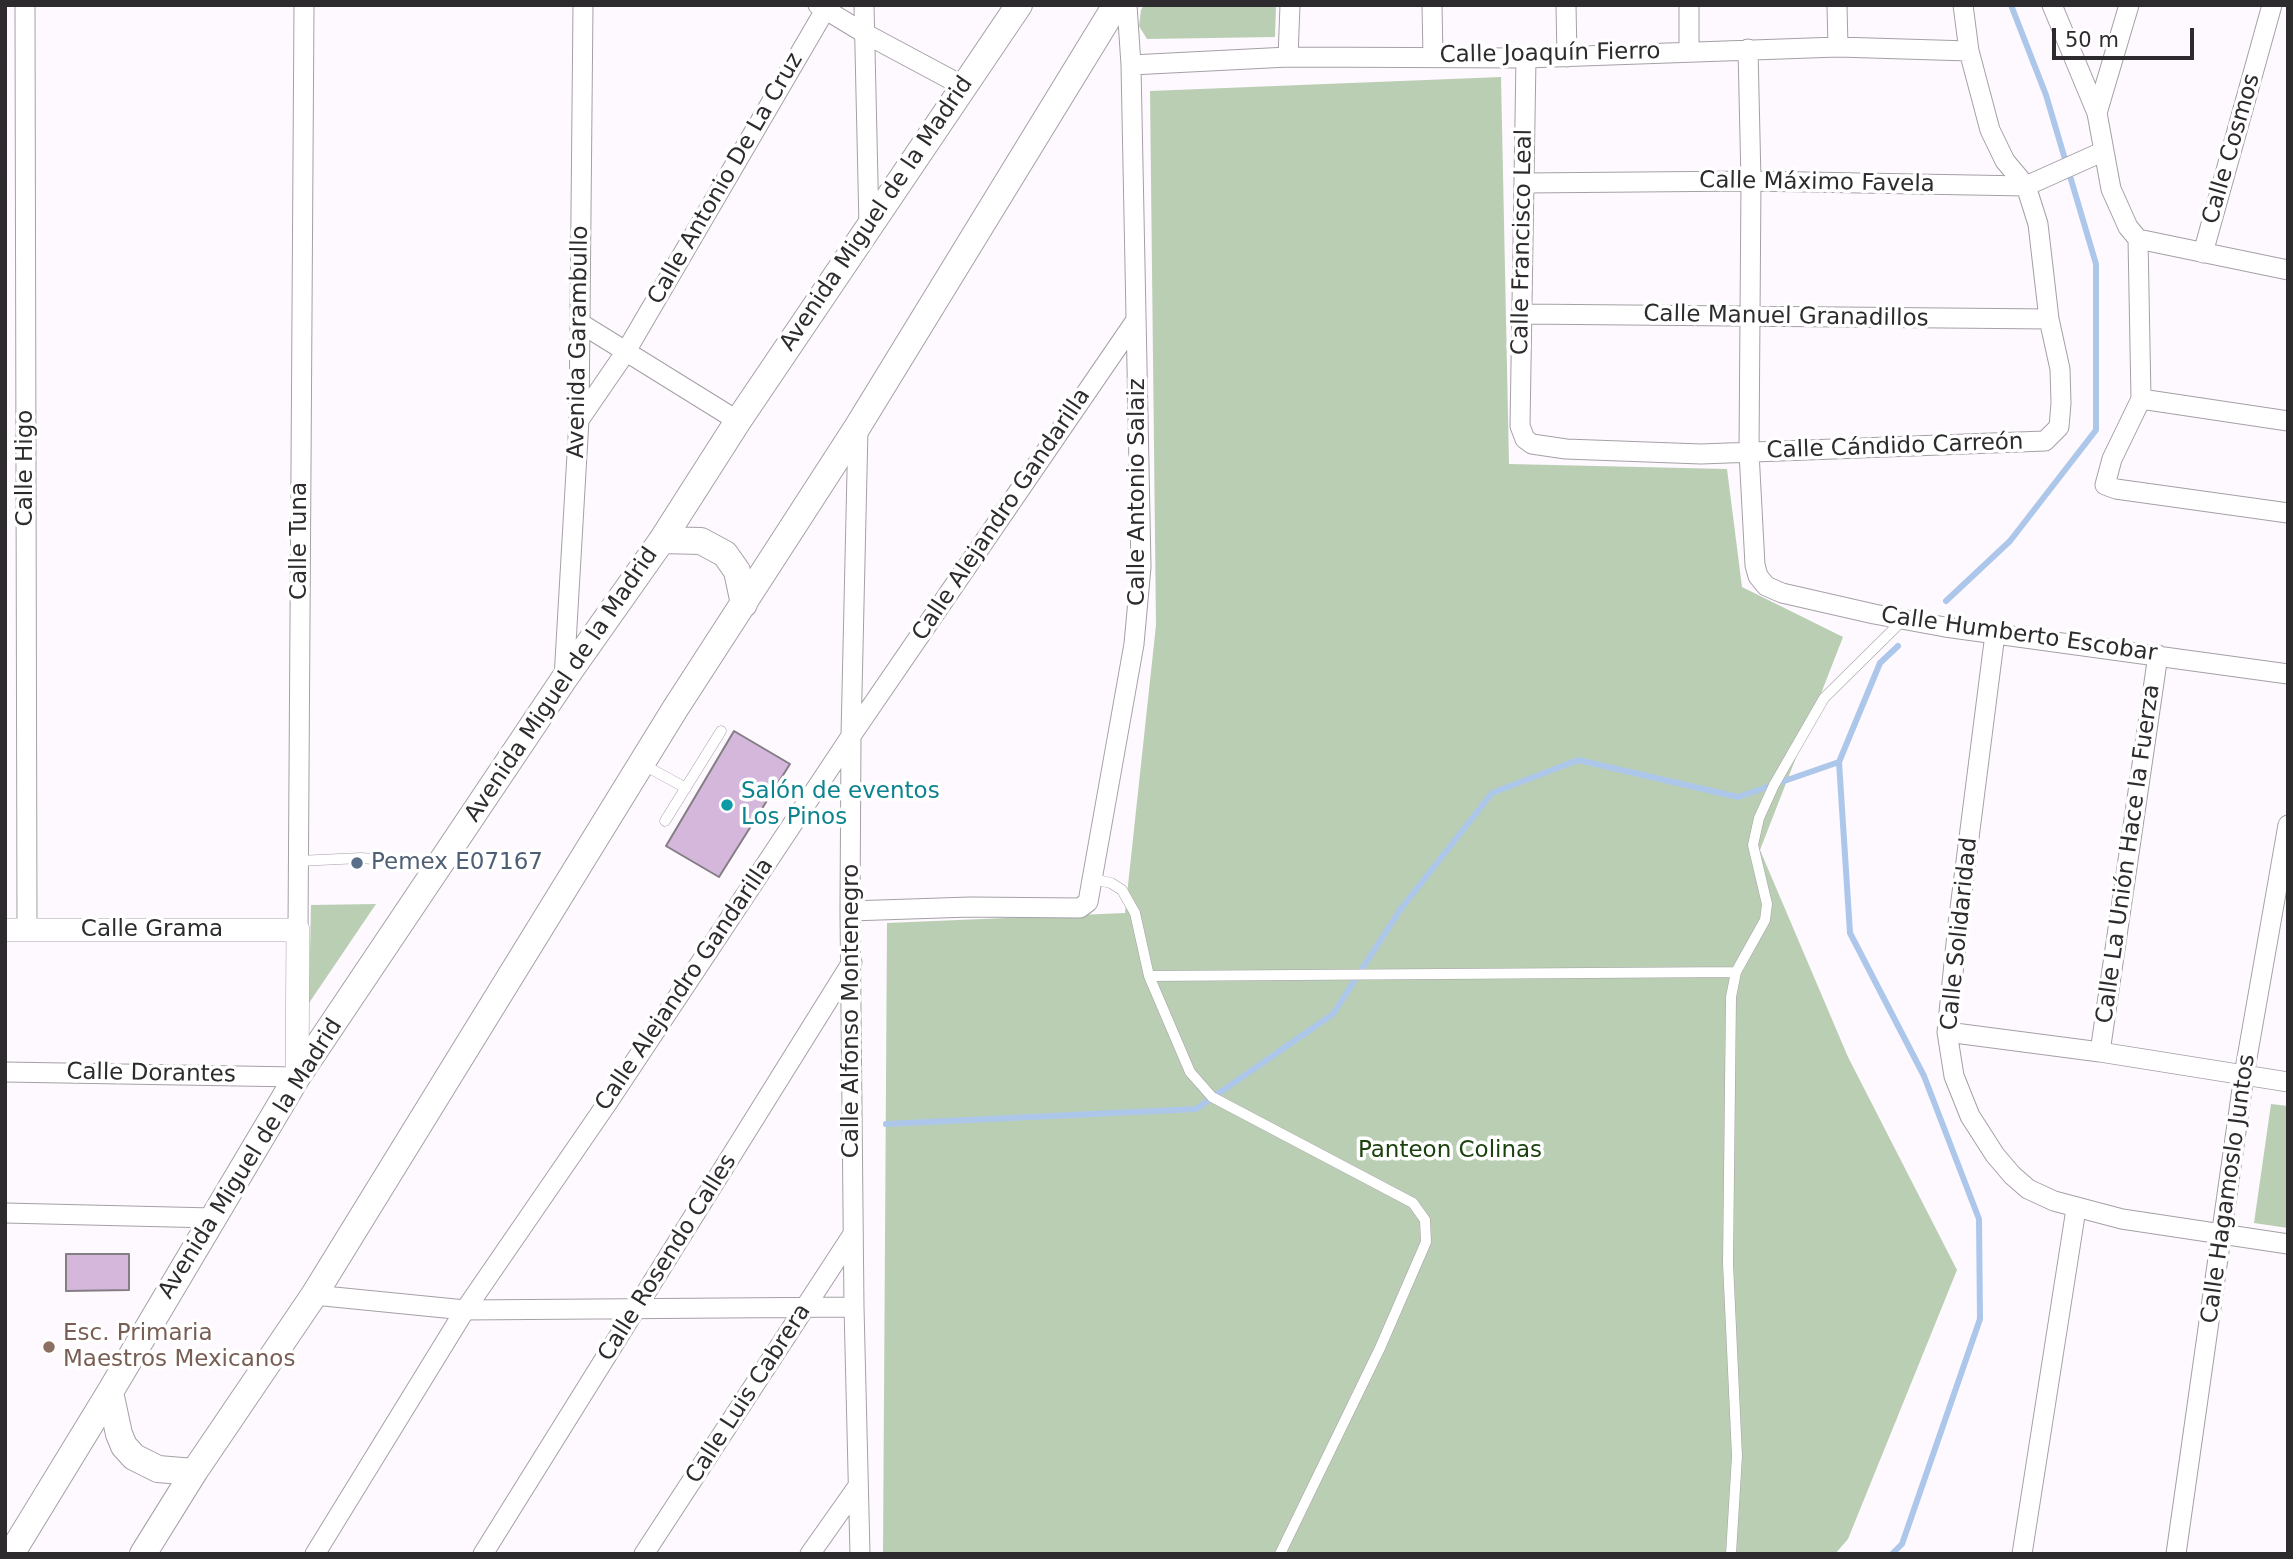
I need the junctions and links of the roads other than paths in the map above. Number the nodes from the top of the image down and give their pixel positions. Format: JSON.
{"nodes":[{"id":1,"x":24,"y":5,"type":"edge"},
{"id":2,"x":304,"y":5,"type":"edge"},
{"id":3,"x":583,"y":5,"type":"edge"},
{"id":4,"x":864,"y":5,"type":"edge"},
{"id":5,"x":1019,"y":5,"type":"edge"},
{"id":6,"x":1116,"y":5,"type":"edge"},
{"id":7,"x":1127,"y":5,"type":"edge"},
{"id":8,"x":1290,"y":5,"type":"edge"},
{"id":9,"x":1432,"y":5,"type":"edge"},
{"id":10,"x":1566,"y":5,"type":"edge"},
{"id":11,"x":1689,"y":5,"type":"edge"},
{"id":12,"x":1837,"y":5,"type":"edge"},
{"id":13,"x":1964,"y":5,"type":"edge"},
{"id":14,"x":2052,"y":5,"type":"edge"},
{"id":15,"x":2129,"y":5,"type":"edge"},
{"id":16,"x":2272,"y":5,"type":"edge"},
{"id":17,"x":824,"y":7,"type":"edge"},
{"id":18,"x":864,"y":33,"type":"junction"},
{"id":19,"x":1838,"y":47,"type":"junction"},
{"id":20,"x":1748,"y":49,"type":"junction"},
{"id":21,"x":1689,"y":51,"type":"junction"},
{"id":22,"x":1969,"y":51,"type":"junction"},
{"id":23,"x":1288,"y":57,"type":"junction"},
{"id":24,"x":1433,"y":57,"type":"junction"},
{"id":25,"x":1567,"y":57,"type":"junction"},
{"id":26,"x":1526,"y":58,"type":"junction"},
{"id":27,"x":1131,"y":65,"type":"junction"},
{"id":28,"x":963,"y":86,"type":"junction"},
{"id":29,"x":2096,"y":113,"type":"junction"},
{"id":30,"x":2102,"y":152,"type":"junction"},
{"id":31,"x":1751,"y":181,"type":"junction"},
{"id":32,"x":2035,"y":182,"type":"junction"},
{"id":33,"x":1525,"y":183,"type":"junction"},
{"id":34,"x":869,"y":226,"type":"junction"},
{"id":35,"x":2138,"y":239,"type":"junction"},
{"id":36,"x":2203,"y":253,"type":"junction"},
{"id":37,"x":2288,"y":270,"type":"edge"},
{"id":38,"x":1522,"y":314,"type":"junction"},
{"id":39,"x":1751,"y":316,"type":"junction"},
{"id":40,"x":1136,"y":320,"type":"junction"},
{"id":41,"x":2049,"y":320,"type":"junction"},
{"id":42,"x":580,"y":323,"type":"junction"},
{"id":43,"x":625,"y":353,"type":"junction"},
{"id":44,"x":2141,"y":399,"type":"junction"},
{"id":45,"x":579,"y":420,"type":"junction"},
{"id":46,"x":737,"y":421,"type":"junction"},
{"id":47,"x":2288,"y":421,"type":"edge"},
{"id":48,"x":858,"y":426,"type":"junction"},
{"id":49,"x":1520,"y":426,"type":"joint"},
{"id":50,"x":1749,"y":453,"type":"junction"},
{"id":51,"x":2288,"y":513,"type":"edge"},
{"id":52,"x":662,"y":540,"type":"junction"},
{"id":53,"x":744,"y":604,"type":"junction"},
{"id":54,"x":1903,"y":620,"type":"junction"},
{"id":55,"x":1996,"y":634,"type":"junction"},
{"id":56,"x":2158,"y":655,"type":"junction"},
{"id":57,"x":2288,"y":674,"type":"edge"},
{"id":58,"x":564,"y":679,"type":"junction"},
{"id":59,"x":721,"y":731,"type":"dead end"},
{"id":60,"x":851,"y":736,"type":"junction"},
{"id":61,"x":641,"y":763,"type":"junction"},
{"id":62,"x":686,"y":788,"type":"junction"},
{"id":63,"x":665,"y":821,"type":"dead end"},
{"id":64,"x":2288,"y":825,"type":"edge"},
{"id":65,"x":298,"y":862,"type":"junction"},
{"id":66,"x":436,"y":871,"type":"junction"},
{"id":67,"x":1093,"y":879,"type":"junction"},
{"id":68,"x":850,"y":911,"type":"junction"},
{"id":69,"x":16,"y":930,"type":"edge"},
{"id":70,"x":298,"y":930,"type":"junction"},
{"id":71,"x":852,"y":961,"type":"junction"},
{"id":72,"x":1736,"y":972,"type":"junction"},
{"id":73,"x":1149,"y":976,"type":"junction"},
{"id":74,"x":1947,"y":1032,"type":"junction"},
{"id":75,"x":2100,"y":1052,"type":"junction"},
{"id":76,"x":5,"y":1072,"type":"edge"},
{"id":77,"x":2244,"y":1075,"type":"junction"},
{"id":78,"x":298,"y":1077,"type":"junction"},
{"id":79,"x":2288,"y":1082,"type":"edge"},
{"id":80,"x":2076,"y":1209,"type":"junction"},
{"id":81,"x":5,"y":1213,"type":"edge"},
{"id":82,"x":213,"y":1218,"type":"junction"},
{"id":83,"x":853,"y":1234,"type":"junction"},
{"id":84,"x":2221,"y":1235,"type":"junction"},
{"id":85,"x":2288,"y":1244,"type":"edge"},
{"id":86,"x":314,"y":1295,"type":"junction"},
{"id":87,"x":805,"y":1307,"type":"junction"},
{"id":88,"x":854,"y":1307,"type":"junction"},
{"id":89,"x":465,"y":1310,"type":"junction"},
{"id":90,"x":636,"y":1310,"type":"junction"},
{"id":91,"x":110,"y":1392,"type":"junction"},
{"id":92,"x":194,"y":1472,"type":"junction"},
{"id":93,"x":858,"y":1486,"type":"junction"},
{"id":94,"x":10,"y":1554,"type":"edge"},
{"id":95,"x":143,"y":1554,"type":"edge"},
{"id":96,"x":315,"y":1554,"type":"edge"},
{"id":97,"x":483,"y":1554,"type":"edge"},
{"id":98,"x":644,"y":1554,"type":"edge"},
{"id":99,"x":810,"y":1554,"type":"edge"},
{"id":100,"x":860,"y":1554,"type":"edge"},
{"id":101,"x":1280,"y":1554,"type":"edge"},
{"id":102,"x":1731,"y":1554,"type":"edge"},
{"id":103,"x":2022,"y":1554,"type":"edge"},
{"id":104,"x":2176,"y":1554,"type":"edge"}],
"edges":[{"from":1,"to":69,"type":"street","name":"Calle Higo"},
{"from":2,"to":65,"type":"street","name":"Calle Tuna"},
{"from":3,"to":42,"type":"street","name":"Avenida Garambullo"},
{"from":4,"to":18,"type":"street"},
{"from":5,"to":28,"type":"main road","name":"Avenida Miguel de la Madrid"},
{"from":6,"to":48,"type":"main road"},
{"from":7,"to":27,"type":"street","name":"Calle Antonio Salaiz"},
{"from":8,"to":23,"type":"street"},
{"from":9,"to":24,"type":"street"},
{"from":10,"to":25,"type":"street"},
{"from":11,"to":21,"type":"street"},
{"from":12,"to":19,"type":"street"},
{"from":13,"to":22,"type":"street","name":"Calle Cándido Carreón"},
{"from":14,"to":29,"type":"street"},
{"from":15,"to":29,"type":"street"},
{"from":16,"to":36,"type":"street","name":"Calle Cosmos"},
{"from":17,"to":18,"type":"street"},
{"from":17,"to":43,"type":"street","name":"Calle Antonio De La Cruz"},
{"from":18,"to":28,"type":"street"},
{"from":18,"to":34,"type":"street"},
{"from":19,"to":20,"type":"street","name":"Calle Joaquín Fierro"},
{"from":19,"to":22,"type":"street","name":"Calle Joaquín Fierro"},
{"from":20,"to":21,"type":"street","name":"Calle Joaquín Fierro"},
{"from":20,"to":31,"type":"street"},
{"from":21,"to":25,"type":"street","name":"Calle Joaquín Fierro"},
{"from":22,"to":32,"type":"street","name":"Calle Cándido Carreón"},
{"from":23,"to":24,"type":"street","name":"Calle Joaquín Fierro"},
{"from":23,"to":27,"type":"street","name":"Calle Joaquín Fierro"},
{"from":24,"to":26,"type":"street","name":"Calle Joaquín Fierro"},
{"from":25,"to":26,"type":"street","name":"Calle Joaquín Fierro"},
{"from":26,"to":33,"type":"street","name":"Calle Francisco Leal"},
{"from":27,"to":40,"type":"street","name":"Calle Antonio Salaiz"},
{"from":28,"to":34,"type":"main road","name":"Avenida Miguel de la Madrid"},
{"from":29,"to":30,"type":"street"},
{"from":30,"to":32,"type":"street","name":"Calle Máximo Favela"},
{"from":30,"to":35,"type":"street"},
{"from":31,"to":32,"type":"street","name":"Calle Máximo Favela"},
{"from":31,"to":33,"type":"street","name":"Calle Máximo Favela"},
{"from":31,"to":39,"type":"street"},
{"from":32,"to":41,"type":"street","name":"Calle Cándido Carreón"},
{"from":33,"to":38,"type":"street","name":"Calle Francisco Leal"},
{"from":34,"to":46,"type":"main road","name":"Avenida Miguel de la Madrid"},
{"from":35,"to":36,"type":"street"},
{"from":35,"to":44,"type":"street"},
{"from":36,"to":37,"type":"street"},
{"from":38,"to":39,"type":"street","name":"Calle Manuel Granadillos"},
{"from":38,"to":49,"type":"street","name":"Calle Francisco Leal"},
{"from":39,"to":41,"type":"street","name":"Calle Manuel Granadillos"},
{"from":39,"to":50,"type":"street"},
{"from":40,"to":60,"type":"street","name":"Calle Alejandro Gandarilla"},
{"from":40,"to":67,"type":"street","name":"Calle Antonio Salaiz"},
{"from":41,"to":50,"type":"street","name":"Calle Cándido Carreón"},
{"from":42,"to":43,"type":"street"},
{"from":42,"to":45,"type":"street","name":"Avenida Garambullo"},
{"from":43,"to":45,"type":"street","name":"Calle Antonio De La Cruz"},
{"from":43,"to":46,"type":"street"},
{"from":44,"to":47,"type":"street"},
{"from":44,"to":51,"type":"street"},
{"from":45,"to":58,"type":"street","name":"Avenida Garambullo"},
{"from":46,"to":52,"type":"main road","name":"Avenida Miguel de la Madrid"},
{"from":48,"to":53,"type":"main road"},
{"from":48,"to":60,"type":"street","name":"Calle Alfonso Montenegro"},
{"from":49,"to":50,"type":"street","name":"Calle Cándido Carreón"},
{"from":50,"to":54,"type":"street","name":"Calle Humberto Escobar"},
{"from":52,"to":53,"type":"main road"},
{"from":52,"to":58,"type":"main road","name":"Avenida Miguel de la Madrid"},
{"from":53,"to":61,"type":"main road"},
{"from":54,"to":55,"type":"street","name":"Calle Humberto Escobar"},
{"from":54,"to":72,"type":"lane"},
{"from":55,"to":56,"type":"street","name":"Calle Humberto Escobar"},
{"from":55,"to":74,"type":"street","name":"Calle Solidaridad"},
{"from":56,"to":57,"type":"street","name":"Calle Humberto Escobar"},
{"from":56,"to":75,"type":"street","name":"Calle La Unión Hace la Fuerza"},
{"from":58,"to":66,"type":"main road","name":"Avenida Miguel de la Madrid"},
{"from":59,"to":62,"type":"lane"},
{"from":60,"to":68,"type":"street","name":"Calle Alfonso Montenegro"},
{"from":60,"to":89,"type":"street","name":"Calle Alejandro Gandarilla"},
{"from":61,"to":62,"type":"lane"},
{"from":61,"to":86,"type":"main road"},
{"from":62,"to":63,"type":"lane"},
{"from":64,"to":77,"type":"street","name":"Calle Hagamoslo Juntos"},
{"from":65,"to":66,"type":"lane"},
{"from":65,"to":70,"type":"street","name":"Calle Tuna"},
{"from":66,"to":78,"type":"main road","name":"Avenida Miguel de la Madrid"},
{"from":67,"to":68,"type":"street","name":"Calle Antonio Salaiz"},
{"from":67,"to":73,"type":"lane"},
{"from":68,"to":71,"type":"street","name":"Calle Alfonso Montenegro"},
{"from":69,"to":70,"type":"street","name":"Calle Grama"},
{"from":70,"to":78,"type":"street","name":"Calle Tuna"},
{"from":71,"to":83,"type":"street","name":"Calle Alfonso Montenegro"},
{"from":71,"to":90,"type":"street","name":"Calle Rosendo Calles"},
{"from":72,"to":73,"type":"lane"},
{"from":72,"to":102,"type":"lane"},
{"from":73,"to":101,"type":"lane"},
{"from":74,"to":75,"type":"street"},
{"from":74,"to":80,"type":"street","name":"Calle Solidaridad"},
{"from":75,"to":77,"type":"street"},
{"from":76,"to":78,"type":"street","name":"Calle Dorantes"},
{"from":77,"to":79,"type":"street"},
{"from":77,"to":84,"type":"street","name":"Calle Hagamoslo Juntos"},
{"from":78,"to":82,"type":"main road","name":"Avenida Miguel de la Madrid"},
{"from":80,"to":84,"type":"street","name":"Calle Solidaridad"},
{"from":80,"to":103,"type":"street"},
{"from":81,"to":82,"type":"street"},
{"from":82,"to":91,"type":"main road","name":"Avenida Miguel de la Madrid"},
{"from":83,"to":87,"type":"street","name":"Calle Luis Cabrera"},
{"from":83,"to":88,"type":"street","name":"Calle Alfonso Montenegro"},
{"from":84,"to":85,"type":"street","name":"Calle Solidaridad"},
{"from":84,"to":104,"type":"street","name":"Calle Hagamoslo Juntos"},
{"from":86,"to":89,"type":"street"},
{"from":86,"to":92,"type":"main road"},
{"from":87,"to":88,"type":"street"},
{"from":87,"to":90,"type":"street"},
{"from":87,"to":98,"type":"street","name":"Calle Luis Cabrera"},
{"from":88,"to":93,"type":"street","name":"Calle Alfonso Montenegro"},
{"from":89,"to":90,"type":"street"},
{"from":89,"to":96,"type":"street","name":"Calle Alejandro Gandarilla"},
{"from":90,"to":97,"type":"street","name":"Calle Rosendo Calles"},
{"from":91,"to":92,"type":"main road"},
{"from":91,"to":94,"type":"main road","name":"Avenida Miguel de la Madrid"},
{"from":92,"to":95,"type":"main road"},
{"from":93,"to":99,"type":"street"},
{"from":93,"to":100,"type":"street","name":"Calle Alfonso Montenegro"}]}
